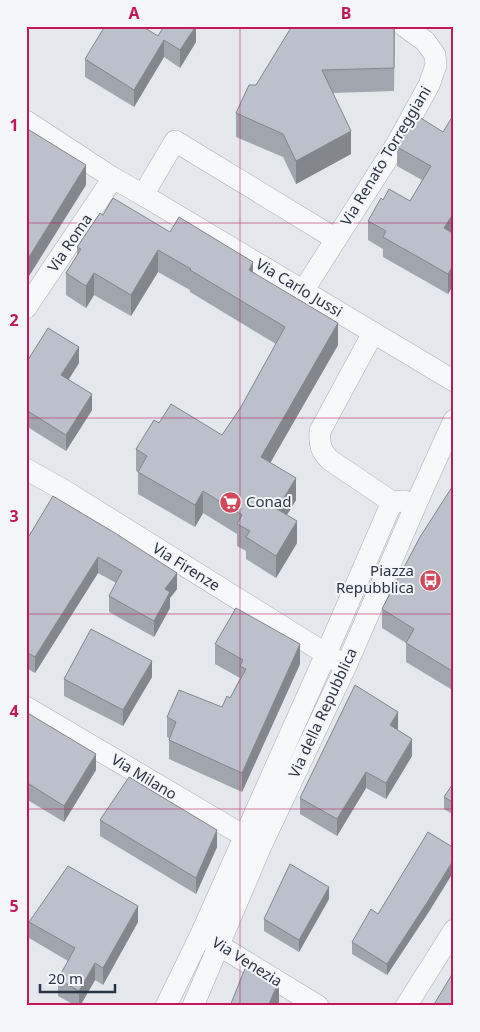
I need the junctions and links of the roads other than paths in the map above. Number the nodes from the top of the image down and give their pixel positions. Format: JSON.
{"nodes":[{"id":1,"x":404,"y":26,"type":"edge"},
{"id":2,"x":26,"y":121,"type":"edge"},
{"id":3,"x":113,"y":178,"type":"junction"},
{"id":4,"x":144,"y":195,"type":"junction"},
{"id":5,"x":336,"y":239,"type":"junction"},
{"id":6,"x":304,"y":291,"type":"junction"},
{"id":7,"x":26,"y":308,"type":"edge"},
{"id":8,"x":373,"y":333,"type":"junction"},
{"id":9,"x":454,"y":381,"type":"edge"},
{"id":10,"x":454,"y":420,"type":"edge"},
{"id":11,"x":26,"y":469,"type":"edge"},
{"id":12,"x":421,"y":492,"type":"junction"},
{"id":13,"x":392,"y":502,"type":"junction"},
{"id":14,"x":326,"y":654,"type":"junction"},
{"id":15,"x":346,"y":666,"type":"junction"},
{"id":16,"x":26,"y":707,"type":"edge"},
{"id":17,"x":253,"y":842,"type":"junction"},
{"id":18,"x":454,"y":930,"type":"edge"},
{"id":19,"x":201,"y":934,"type":"junction"},
{"id":20,"x":219,"y":946,"type":"junction"},
{"id":21,"x":166,"y":1006,"type":"edge"},
{"id":22,"x":193,"y":1006,"type":"edge"},
{"id":23,"x":318,"y":1006,"type":"edge"},
{"id":24,"x":406,"y":1006,"type":"edge"}],
"edges":[{"from":1,"to":5,"type":"street","name":"Via Renato Torreggiani"},
{"from":2,"to":3,"type":"street","name":"Via Carlo Jussi"},
{"from":3,"to":4,"type":"street","name":"Via Carlo Jussi"},
{"from":3,"to":7,"type":"street","name":"Via Roma"},
{"from":4,"to":5,"type":"street"},
{"from":4,"to":6,"type":"street","name":"Via Carlo Jussi"},
{"from":5,"to":6,"type":"street","name":"Via Renato Torreggiani"},
{"from":6,"to":8,"type":"street","name":"Via Carlo Jussi"},
{"from":8,"to":9,"type":"street","name":"Via Carlo Jussi"},
{"from":8,"to":13,"type":"street"},
{"from":10,"to":12,"type":"street","name":"Via della Repubblica"},
{"from":11,"to":14,"type":"street","name":"Via Firenze"},
{"from":12,"to":13,"type":"street"},
{"from":12,"to":15,"type":"street","name":"Via della Repubblica"},
{"from":13,"to":14,"type":"street","name":"Via della Repubblica"},
{"from":14,"to":15,"type":"street","name":"Via Firenze"},
{"from":14,"to":17,"type":"street","name":"Via della Repubblica"},
{"from":15,"to":17,"type":"street","name":"Via della Repubblica"},
{"from":16,"to":17,"type":"street","name":"Via Milano"},
{"from":17,"to":19,"type":"street","name":"Via della Repubblica"},
{"from":17,"to":20,"type":"street","name":"Via della Repubblica"},
{"from":18,"to":24,"type":"street"},
{"from":19,"to":20,"type":"street","name":"Via Venezia"},
{"from":19,"to":21,"type":"street","name":"Via della Repubblica"},
{"from":20,"to":22,"type":"street","name":"Via della Repubblica"},
{"from":20,"to":23,"type":"street","name":"Via Venezia"}]}
